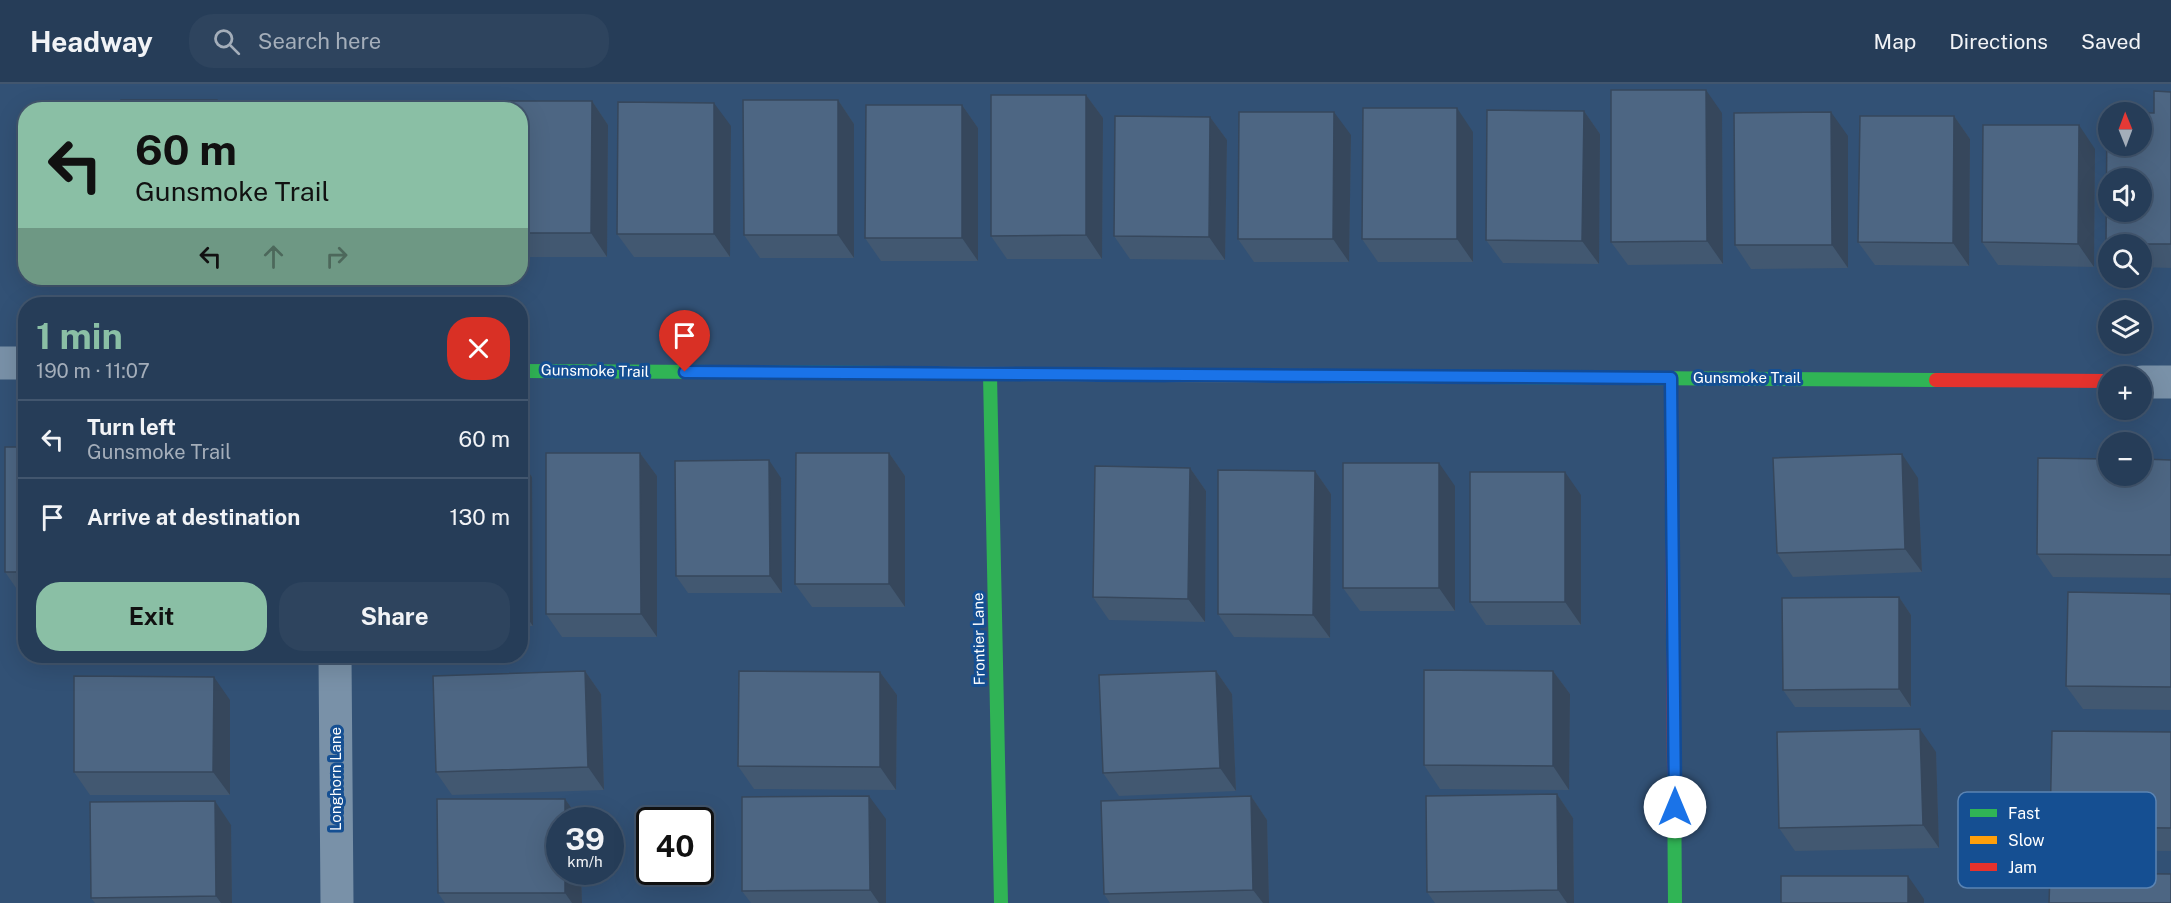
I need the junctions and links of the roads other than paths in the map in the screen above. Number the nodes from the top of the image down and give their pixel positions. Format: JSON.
{"nodes":[{"id":1,"x":0,"y":363,"type":"edge"},
{"id":2,"x":18,"y":363,"type":"edge"},
{"id":3,"x":528,"y":371,"type":"edge"},
{"id":4,"x":990,"y":375,"type":"junction"},
{"id":5,"x":1671,"y":378,"type":"junction"},
{"id":6,"x":2098,"y":381,"type":"edge"},
{"id":7,"x":2152,"y":381,"type":"edge"},
{"id":8,"x":2171,"y":382,"type":"edge"},
{"id":9,"x":335,"y":663,"type":"edge"},
{"id":10,"x":337,"y":903,"type":"edge"},
{"id":11,"x":1001,"y":903,"type":"edge"},
{"id":12,"x":1676,"y":903,"type":"edge"}],
"edges":[{"from":1,"to":2,"type":"street"},
{"from":3,"to":4,"type":"street","name":"Gunsmoke Trail"},
{"from":4,"to":5,"type":"street","name":"Gunsmoke Trail"},
{"from":4,"to":11,"type":"street","name":"Frontier Lane"},
{"from":5,"to":6,"type":"street","name":"Gunsmoke Trail"},
{"from":5,"to":12,"type":"street"},
{"from":7,"to":8,"type":"street"},
{"from":9,"to":10,"type":"street","name":"Longhorn Lane"}]}
